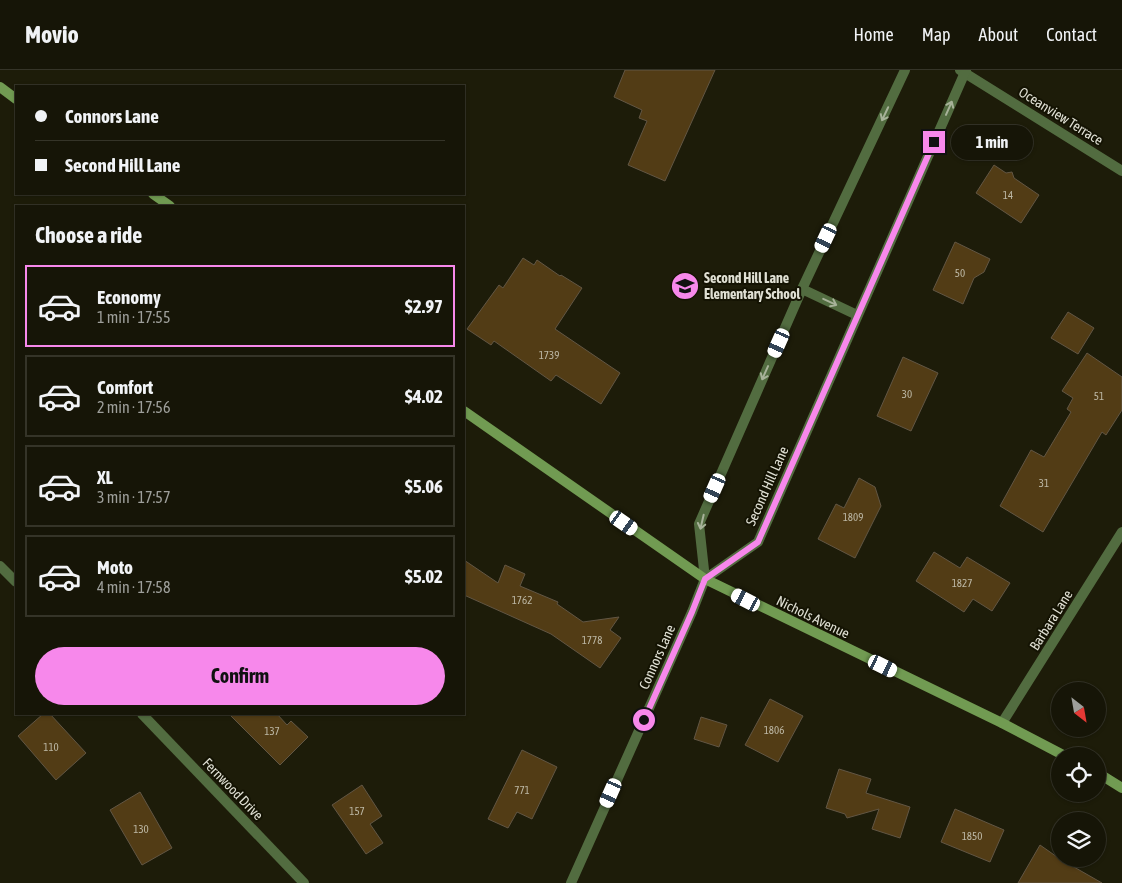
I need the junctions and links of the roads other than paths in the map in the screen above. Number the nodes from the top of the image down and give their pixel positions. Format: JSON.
{"nodes":[{"id":1,"x":905,"y":70,"type":"edge"},
{"id":2,"x":964,"y":71,"type":"edge"},
{"id":3,"x":0,"y":87,"type":"edge"},
{"id":4,"x":15,"y":98,"type":"edge"},
{"id":5,"x":1122,"y":171,"type":"edge"},
{"id":6,"x":154,"y":195,"type":"edge"},
{"id":7,"x":168,"y":205,"type":"edge"},
{"id":8,"x":802,"y":289,"type":"junction"},
{"id":9,"x":857,"y":315,"type":"junction"},
{"id":10,"x":465,"y":412,"type":"edge"},
{"id":11,"x":1122,"y":532,"type":"edge"},
{"id":12,"x":0,"y":566,"type":"edge"},
{"id":13,"x":705,"y":579,"type":"junction"},
{"id":14,"x":15,"y":581,"type":"edge"},
{"id":15,"x":143,"y":715,"type":"edge"},
{"id":16,"x":1002,"y":723,"type":"junction"},
{"id":17,"x":1051,"y":748,"type":"edge"},
{"id":18,"x":1106,"y":779,"type":"edge"},
{"id":19,"x":1122,"y":788,"type":"edge"},
{"id":20,"x":304,"y":883,"type":"edge"},
{"id":21,"x":571,"y":883,"type":"edge"}],
"edges":[{"from":1,"to":8,"type":"street","one_way":true},
{"from":2,"to":5,"type":"street","name":"Oceanview Terrace"},
{"from":9,"to":2,"type":"street","name":"Second Hill Lane","one_way":true},
{"from":3,"to":4,"type":"main road"},
{"from":6,"to":7,"type":"main road"},
{"from":8,"to":9,"type":"street","one_way":true},
{"from":8,"to":13,"type":"street","one_way":true},
{"from":9,"to":13,"type":"street","name":"Second Hill Lane"},
{"from":10,"to":13,"type":"main road","name":"Nichols Avenue"},
{"from":11,"to":16,"type":"street","name":"Barbara Lane"},
{"from":12,"to":14,"type":"street"},
{"from":13,"to":16,"type":"main road","name":"Nichols Avenue"},
{"from":13,"to":21,"type":"street","name":"Connors Lane"},
{"from":15,"to":20,"type":"street","name":"Fernwood Drive"},
{"from":16,"to":17,"type":"main road","name":"Nichols Avenue"},
{"from":18,"to":19,"type":"main road"}]}
